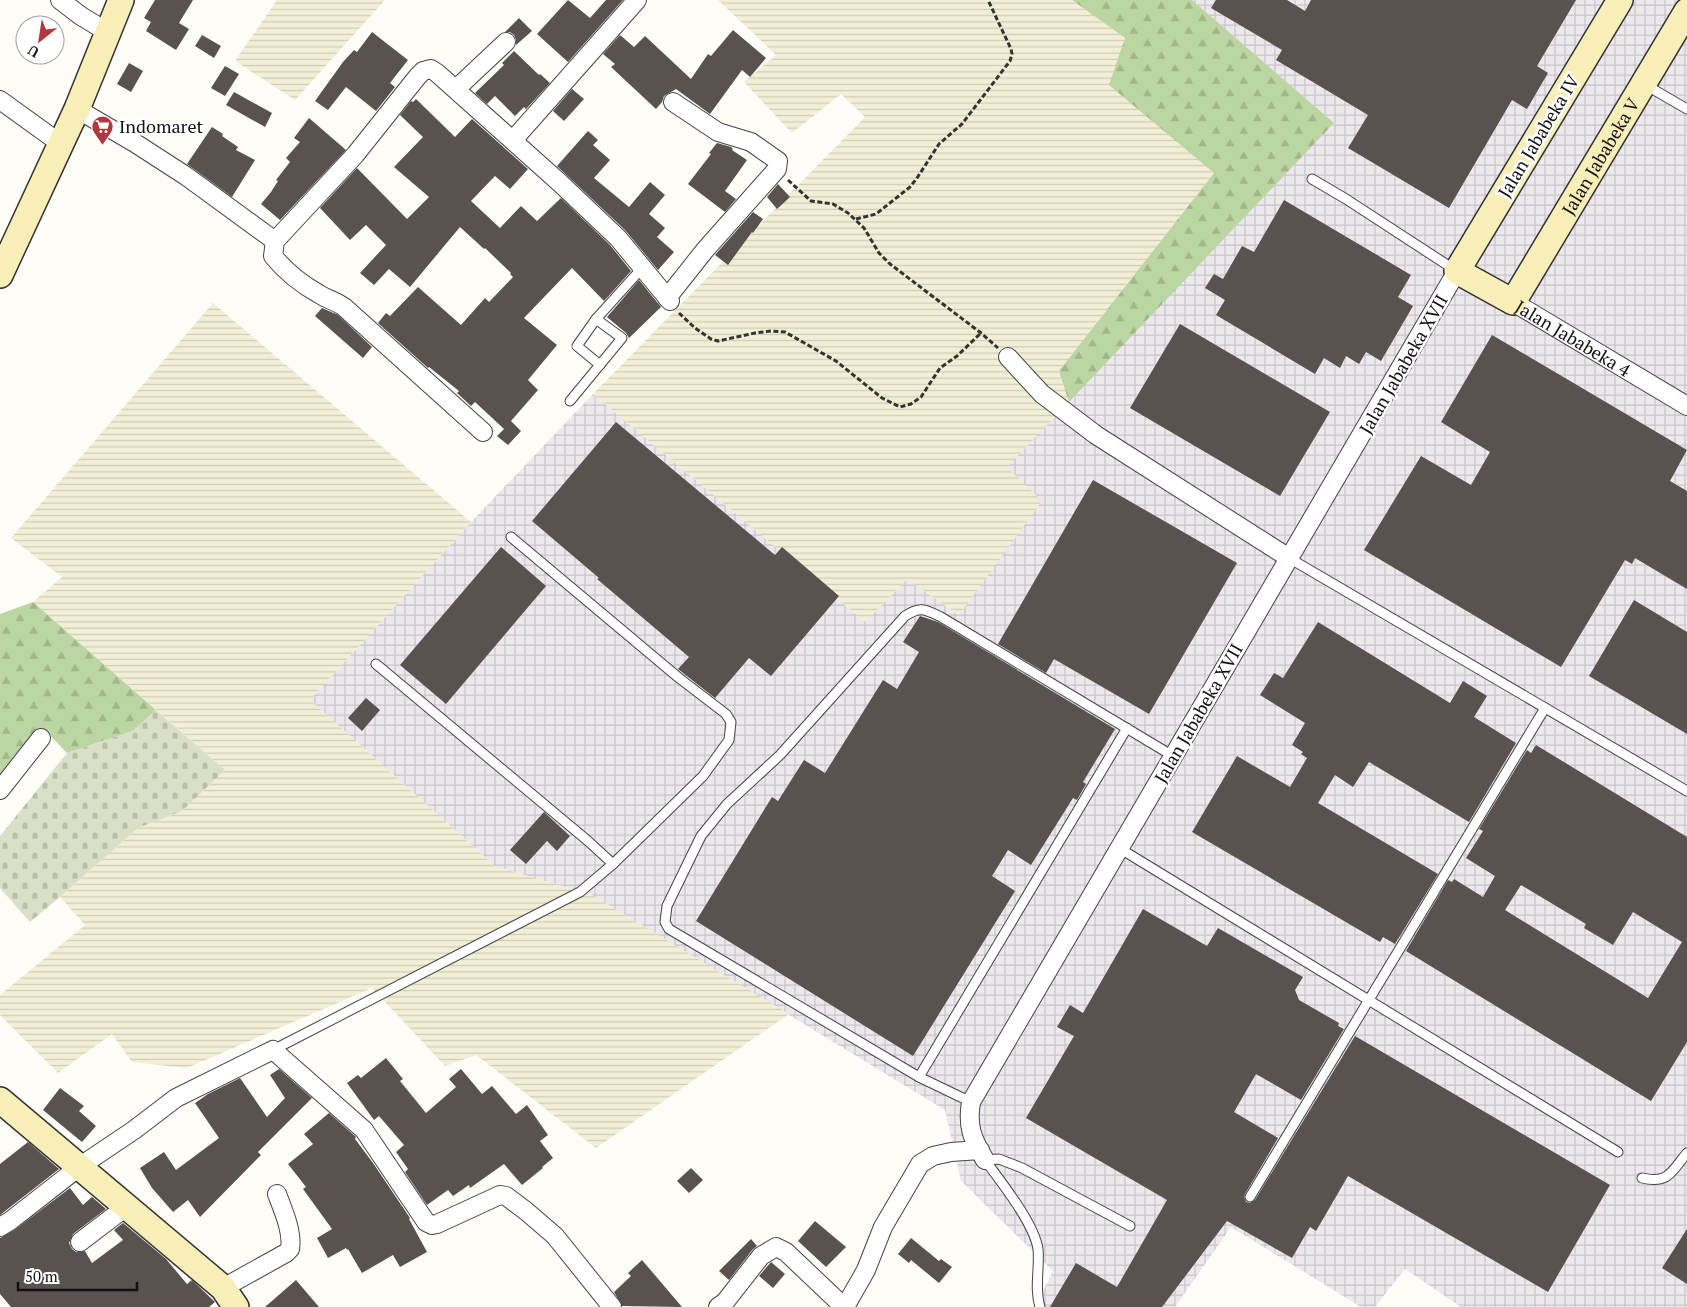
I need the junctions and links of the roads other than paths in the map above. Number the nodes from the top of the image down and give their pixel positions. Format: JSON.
{"nodes":[{"id":1,"x":60,"y":0,"type":"edge"},
{"id":2,"x":121,"y":0,"type":"edge"},
{"id":3,"x":637,"y":0,"type":"edge"},
{"id":4,"x":1620,"y":0,"type":"edge"},
{"id":5,"x":1686,"y":16,"type":"edge"},
{"id":6,"x":109,"y":33,"type":"junction"},
{"id":7,"x":506,"y":42,"type":"dead end"},
{"id":8,"x":1643,"y":84,"type":"junction"},
{"id":9,"x":456,"y":89,"type":"junction"},
{"id":10,"x":0,"y":100,"type":"edge"},
{"id":11,"x":673,"y":102,"type":"dead end"},
{"id":12,"x":77,"y":109,"type":"junction"},
{"id":13,"x":1687,"y":109,"type":"edge"},
{"id":14,"x":513,"y":140,"type":"junction"},
{"id":15,"x":61,"y":144,"type":"junction"},
{"id":16,"x":1312,"y":179,"type":"dead end"},
{"id":17,"x":274,"y":241,"type":"junction"},
{"id":18,"x":643,"y":267,"type":"junction"},
{"id":19,"x":1457,"y":271,"type":"junction"},
{"id":20,"x":0,"y":275,"type":"edge"},
{"id":21,"x":1513,"y":302,"type":"junction"},
{"id":22,"x":596,"y":319,"type":"junction"},
{"id":23,"x":1008,"y":357,"type":"road end"},
{"id":24,"x":600,"y":365,"type":"junction"},
{"id":25,"x":570,"y":400,"type":"dead end"},
{"id":26,"x":1687,"y":406,"type":"edge"},
{"id":27,"x":483,"y":432,"type":"dead end"},
{"id":28,"x":511,"y":537,"type":"dead end"},
{"id":29,"x":1289,"y":558,"type":"junction"},
{"id":30,"x":376,"y":664,"type":"dead end"},
{"id":31,"x":1546,"y":708,"type":"junction"},
{"id":32,"x":1127,"y":728,"type":"junction"},
{"id":33,"x":41,"y":738,"type":"dead end"},
{"id":34,"x":1173,"y":756,"type":"junction"},
{"id":35,"x":0,"y":790,"type":"edge"},
{"id":36,"x":1687,"y":791,"type":"edge"},
{"id":37,"x":1119,"y":848,"type":"junction"},
{"id":38,"x":613,"y":864,"type":"junction"},
{"id":39,"x":1370,"y":1000,"type":"junction"},
{"id":40,"x":273,"y":1050,"type":"junction"},
{"id":41,"x":919,"y":1077,"type":"junction"},
{"id":42,"x":0,"y":1100,"type":"edge"},
{"id":43,"x":971,"y":1102,"type":"junction"},
{"id":44,"x":1618,"y":1152,"type":"dead end"},
{"id":45,"x":1687,"y":1154,"type":"edge"},
{"id":46,"x":982,"y":1155,"type":"junction"},
{"id":47,"x":79,"y":1167,"type":"junction"},
{"id":48,"x":1642,"y":1178,"type":"dead end"},
{"id":49,"x":277,"y":1194,"type":"dead end"},
{"id":50,"x":1250,"y":1197,"type":"dead end"},
{"id":51,"x":126,"y":1207,"type":"junction"},
{"id":52,"x":0,"y":1226,"type":"edge"},
{"id":53,"x":1130,"y":1226,"type":"dead end"},
{"id":54,"x":80,"y":1242,"type":"dead end"},
{"id":55,"x":230,"y":1298,"type":"edge"},
{"id":56,"x":612,"y":1307,"type":"edge"},
{"id":57,"x":718,"y":1307,"type":"edge"},
{"id":58,"x":845,"y":1307,"type":"edge"},
{"id":59,"x":1040,"y":1307,"type":"edge"}],
"edges":[{"from":1,"to":6,"type":"street"},
{"from":2,"to":6,"type":"street"},
{"from":3,"to":14,"type":"street"},
{"from":4,"to":19,"type":"street","name":"Jalan Jababeka IV"},
{"from":5,"to":8,"type":"street","name":"Jalan Jababeka V"},
{"from":6,"to":12,"type":"street"},
{"from":7,"to":9,"type":"street"},
{"from":8,"to":13,"type":"lane"},
{"from":8,"to":21,"type":"street","name":"Jalan Jababeka V"},
{"from":9,"to":14,"type":"street"},
{"from":9,"to":17,"type":"street"},
{"from":10,"to":15,"type":"street"},
{"from":11,"to":18,"type":"street"},
{"from":12,"to":15,"type":"street"},
{"from":12,"to":17,"type":"street"},
{"from":14,"to":18,"type":"street"},
{"from":15,"to":20,"type":"street"},
{"from":16,"to":19,"type":"lane"},
{"from":17,"to":27,"type":"street"},
{"from":18,"to":22,"type":"lane"},
{"from":19,"to":21,"type":"street","name":"Jalan Jababeka 4"},
{"from":19,"to":29,"type":"street","name":"Jalan Jababeka XVII"},
{"from":21,"to":26,"type":"street","name":"Jalan Jababeka 4"},
{"from":22,"to":24,"type":"lane"},
{"from":22,"to":24,"type":"lane"},
{"from":23,"to":29,"type":"street"},
{"from":24,"to":25,"type":"lane"},
{"from":28,"to":38,"type":"lane"},
{"from":29,"to":31,"type":"lane"},
{"from":29,"to":34,"type":"street","name":"Jalan Jababeka XVII"},
{"from":30,"to":38,"type":"lane"},
{"from":31,"to":36,"type":"lane"},
{"from":31,"to":39,"type":"lane"},
{"from":32,"to":34,"type":"lane"},
{"from":32,"to":41,"type":"lane"},
{"from":32,"to":41,"type":"lane"},
{"from":33,"to":35,"type":"street"},
{"from":34,"to":37,"type":"street","name":"Jalan Jababeka XVII"},
{"from":37,"to":39,"type":"lane"},
{"from":37,"to":43,"type":"street","name":"Jalan Jababeka XVII"},
{"from":38,"to":40,"type":"lane"},
{"from":39,"to":44,"type":"lane"},
{"from":39,"to":50,"type":"lane"},
{"from":40,"to":47,"type":"street"},
{"from":40,"to":56,"type":"street"},
{"from":41,"to":43,"type":"lane"},
{"from":42,"to":47,"type":"street"},
{"from":43,"to":46,"type":"street","name":"Jalan Jababeka XVII"},
{"from":45,"to":48,"type":"lane"},
{"from":46,"to":53,"type":"lane"},
{"from":46,"to":58,"type":"street"},
{"from":46,"to":59,"type":"lane"},
{"from":47,"to":51,"type":"street"},
{"from":47,"to":52,"type":"street"},
{"from":49,"to":55,"type":"street"},
{"from":51,"to":54,"type":"street"},
{"from":51,"to":55,"type":"street"},
{"from":57,"to":58,"type":"street"}]}
